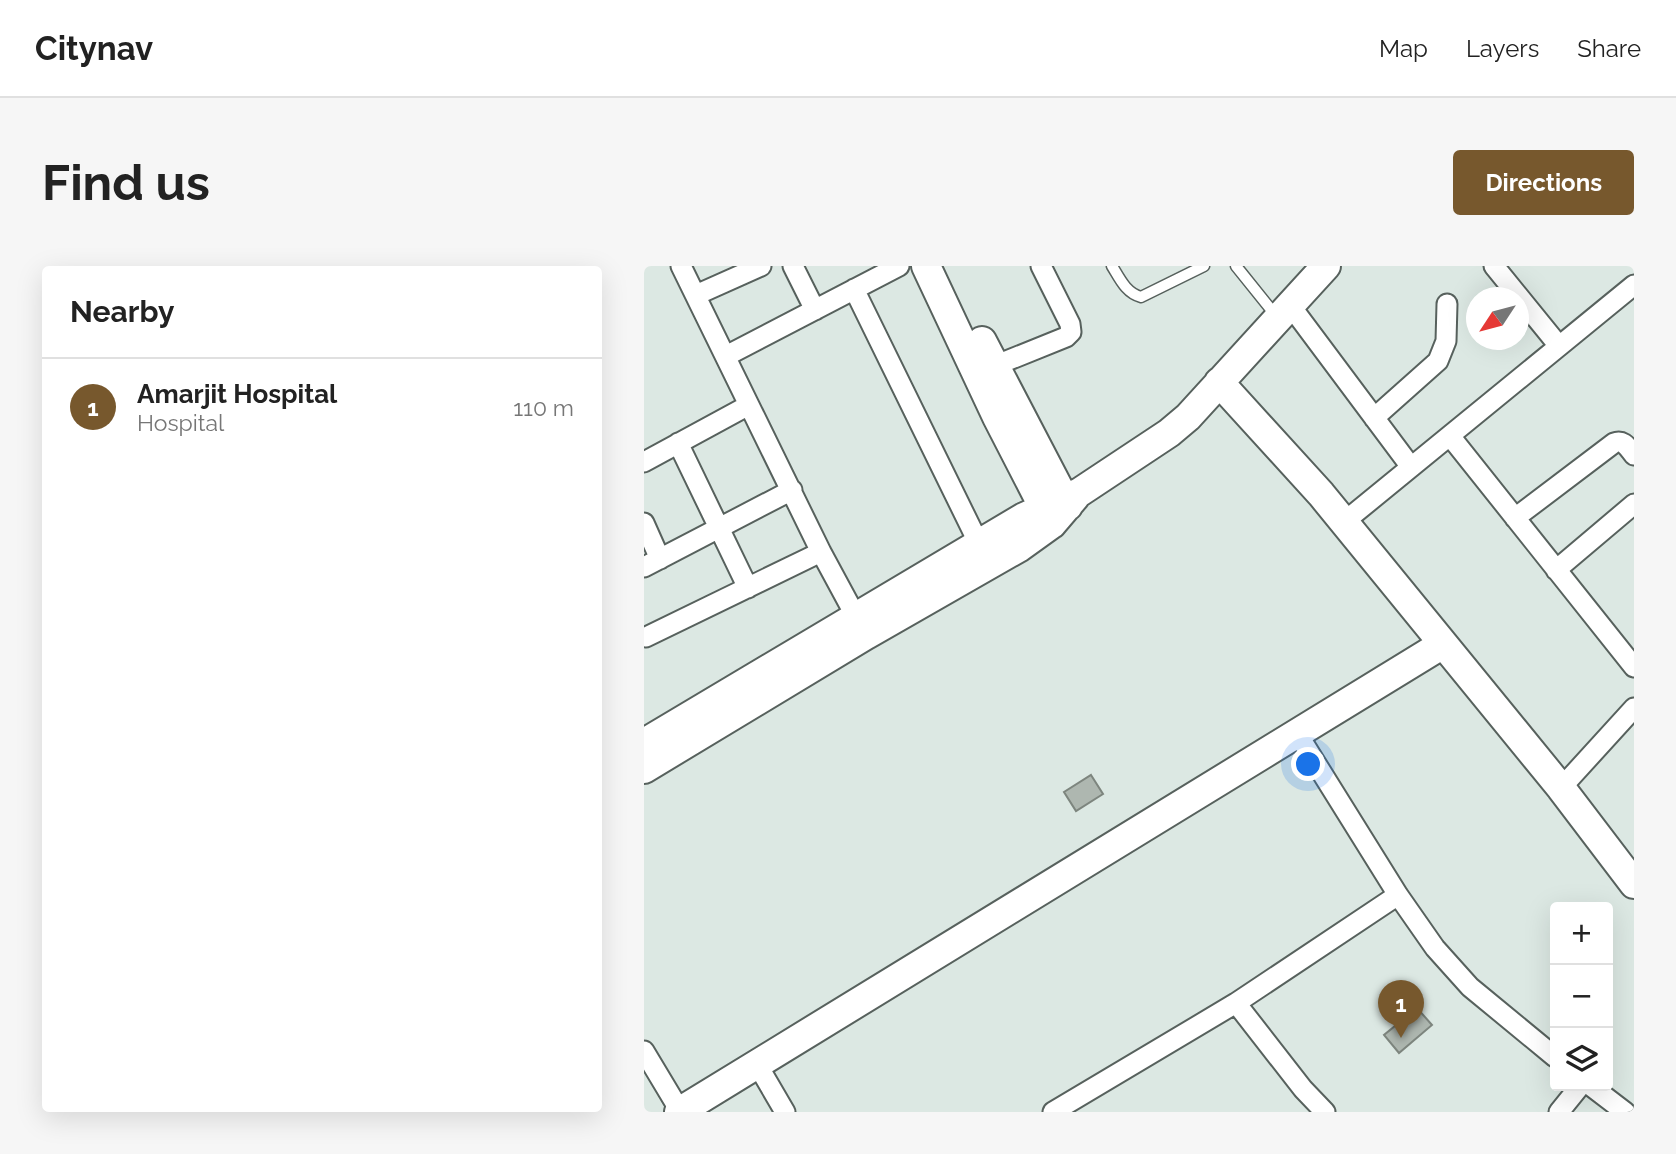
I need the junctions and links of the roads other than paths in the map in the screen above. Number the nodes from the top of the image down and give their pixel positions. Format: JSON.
{"nodes":[{"id":1,"x":681,"y":266,"type":"edge"},
{"id":2,"x":761,"y":266,"type":"edge"},
{"id":3,"x":793,"y":266,"type":"edge"},
{"id":4,"x":899,"y":266,"type":"edge"},
{"id":5,"x":926,"y":266,"type":"edge"},
{"id":6,"x":946,"y":266,"type":"edge"},
{"id":7,"x":1041,"y":266,"type":"edge"},
{"id":8,"x":1112,"y":266,"type":"edge"},
{"id":9,"x":1204,"y":266,"type":"edge"},
{"id":10,"x":1236,"y":266,"type":"edge"},
{"id":11,"x":1326,"y":266,"type":"edge"},
{"id":12,"x":1494,"y":266,"type":"edge"},
{"id":13,"x":1634,"y":285,"type":"edge"},
{"id":14,"x":854,"y":289,"type":"junction"},
{"id":15,"x":696,"y":295,"type":"junction"},
{"id":16,"x":1447,"y":304,"type":"dead end"},
{"id":17,"x":815,"y":310,"type":"junction"},
{"id":18,"x":1284,"y":312,"type":"junction"},
{"id":19,"x":1559,"y":346,"type":"junction"},
{"id":20,"x":726,"y":356,"type":"junction"},
{"id":21,"x":994,"y":366,"type":"junction"},
{"id":22,"x":1219,"y":382,"type":"junction"},
{"id":23,"x":749,"y":405,"type":"junction"},
{"id":24,"x":1374,"y":418,"type":"junction"},
{"id":25,"x":1450,"y":436,"type":"junction"},
{"id":26,"x":678,"y":443,"type":"junction"},
{"id":27,"x":1634,"y":455,"type":"edge"},
{"id":28,"x":644,"y":462,"type":"edge"},
{"id":29,"x":1411,"y":467,"type":"junction"},
{"id":30,"x":792,"y":490,"type":"junction"},
{"id":31,"x":1634,"y":504,"type":"edge"},
{"id":32,"x":1061,"y":506,"type":"junction"},
{"id":33,"x":1515,"y":519,"type":"junction"},
{"id":34,"x":1344,"y":522,"type":"junction"},
{"id":35,"x":644,"y":523,"type":"edge"},
{"id":36,"x":719,"y":528,"type":"junction"},
{"id":37,"x":979,"y":544,"type":"junction"},
{"id":38,"x":821,"y":551,"type":"junction"},
{"id":39,"x":652,"y":563,"type":"edge"},
{"id":40,"x":1556,"y":570,"type":"junction"},
{"id":41,"x":748,"y":587,"type":"junction"},
{"id":42,"x":862,"y":626,"type":"junction"},
{"id":43,"x":646,"y":637,"type":"dead end"},
{"id":44,"x":1443,"y":644,"type":"junction"},
{"id":45,"x":1634,"y":667,"type":"edge"},
{"id":46,"x":1634,"y":708,"type":"edge"},
{"id":47,"x":1297,"y":733,"type":"junction"},
{"id":48,"x":644,"y":743,"type":"edge"},
{"id":49,"x":644,"y":769,"type":"edge"},
{"id":50,"x":1561,"y":788,"type":"junction"},
{"id":51,"x":1634,"y":884,"type":"edge"},
{"id":52,"x":1398,"y":895,"type":"junction"},
{"id":53,"x":1236,"y":1003,"type":"junction"},
{"id":54,"x":644,"y":1051,"type":"edge"},
{"id":55,"x":1550,"y":1053,"type":"edge"},
{"id":56,"x":757,"y":1064,"type":"junction"},
{"id":57,"x":1576,"y":1091,"type":"edge"},
{"id":58,"x":1598,"y":1091,"type":"edge"},
{"id":59,"x":680,"y":1112,"type":"edge"},
{"id":60,"x":785,"y":1112,"type":"edge"},
{"id":61,"x":1053,"y":1112,"type":"edge"},
{"id":62,"x":1325,"y":1112,"type":"edge"},
{"id":63,"x":1559,"y":1112,"type":"edge"},
{"id":64,"x":1625,"y":1112,"type":"edge"}],
"edges":[{"from":1,"to":15,"type":"street"},
{"from":2,"to":15,"type":"street"},
{"from":3,"to":17,"type":"street"},
{"from":4,"to":14,"type":"street"},
{"from":5,"to":32,"type":"street"},
{"from":6,"to":21,"type":"street"},
{"from":7,"to":21,"type":"street"},
{"from":8,"to":9,"type":"lane"},
{"from":10,"to":18,"type":"lane"},
{"from":11,"to":18,"type":"street"},
{"from":12,"to":19,"type":"street"},
{"from":13,"to":19,"type":"street"},
{"from":14,"to":17,"type":"street"},
{"from":14,"to":37,"type":"street"},
{"from":15,"to":20,"type":"street"},
{"from":16,"to":24,"type":"street"},
{"from":17,"to":20,"type":"street"},
{"from":18,"to":22,"type":"street"},
{"from":18,"to":24,"type":"street"},
{"from":19,"to":25,"type":"street"},
{"from":20,"to":23,"type":"street"},
{"from":21,"to":32,"type":"street"},
{"from":22,"to":32,"type":"street"},
{"from":22,"to":34,"type":"street"},
{"from":23,"to":26,"type":"street"},
{"from":23,"to":30,"type":"street"},
{"from":24,"to":29,"type":"street"},
{"from":25,"to":29,"type":"street"},
{"from":25,"to":33,"type":"street"},
{"from":26,"to":28,"type":"street"},
{"from":26,"to":36,"type":"street"},
{"from":27,"to":33,"type":"street"},
{"from":29,"to":34,"type":"street"},
{"from":30,"to":36,"type":"street"},
{"from":30,"to":38,"type":"street"},
{"from":31,"to":40,"type":"street"},
{"from":32,"to":37,"type":"street"},
{"from":32,"to":42,"type":"street"},
{"from":33,"to":40,"type":"street"},
{"from":34,"to":44,"type":"street"},
{"from":35,"to":39,"type":"street"},
{"from":36,"to":39,"type":"street"},
{"from":36,"to":41,"type":"street"},
{"from":37,"to":42,"type":"street"},
{"from":38,"to":41,"type":"street"},
{"from":38,"to":42,"type":"street"},
{"from":40,"to":45,"type":"street"},
{"from":41,"to":43,"type":"street"},
{"from":42,"to":48,"type":"street"},
{"from":42,"to":49,"type":"street"},
{"from":44,"to":47,"type":"street"},
{"from":44,"to":50,"type":"street"},
{"from":46,"to":50,"type":"street"},
{"from":47,"to":52,"type":"street"},
{"from":47,"to":56,"type":"street"},
{"from":50,"to":51,"type":"street"},
{"from":52,"to":53,"type":"street"},
{"from":52,"to":55,"type":"street"},
{"from":53,"to":61,"type":"street"},
{"from":53,"to":62,"type":"street"},
{"from":54,"to":59,"type":"street"},
{"from":56,"to":59,"type":"street"},
{"from":56,"to":60,"type":"street"},
{"from":57,"to":63,"type":"street"},
{"from":58,"to":64,"type":"street"}]}
